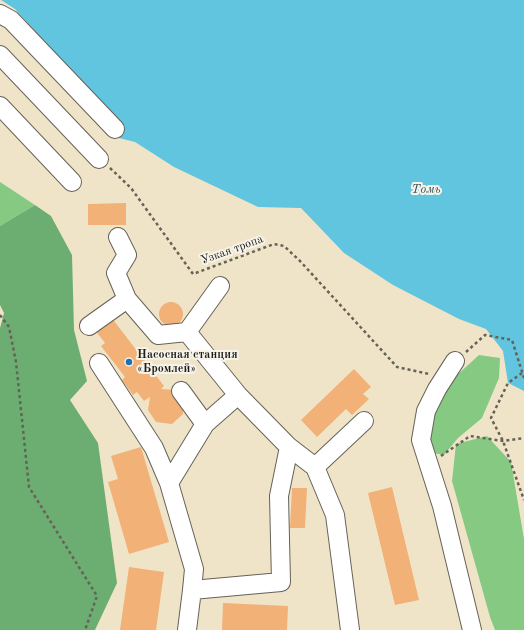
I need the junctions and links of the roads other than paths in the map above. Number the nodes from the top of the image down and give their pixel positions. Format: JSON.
{"nodes":[{"id":1,"x":0,"y":14,"type":"edge"},
{"id":2,"x":0,"y":55,"type":"edge"},
{"id":3,"x":0,"y":106,"type":"edge"},
{"id":4,"x":115,"y":129,"type":"dead end"},
{"id":5,"x":99,"y":159,"type":"road end"},
{"id":6,"x":72,"y":182,"type":"dead end"},
{"id":7,"x":118,"y":237,"type":"dead end"},
{"id":8,"x":220,"y":286,"type":"dead end"},
{"id":9,"x":127,"y":299,"type":"junction"},
{"id":10,"x":89,"y":326,"type":"dead end"},
{"id":11,"x":187,"y":332,"type":"junction"},
{"id":12,"x":454,"y":361,"type":"road end"},
{"id":13,"x":99,"y":363,"type":"dead end"},
{"id":14,"x":181,"y":391,"type":"dead end"},
{"id":15,"x":238,"y":395,"type":"junction"},
{"id":16,"x":364,"y":421,"type":"dead end"},
{"id":17,"x":205,"y":424,"type":"junction"},
{"id":18,"x":289,"y":447,"type":"junction"},
{"id":19,"x":315,"y":467,"type":"junction"},
{"id":20,"x":169,"y":483,"type":"junction"},
{"id":21,"x":192,"y":590,"type":"junction"},
{"id":22,"x":187,"y":630,"type":"edge"},
{"id":23,"x":350,"y":630,"type":"edge"},
{"id":24,"x":472,"y":630,"type":"edge"}],
"edges":[{"from":1,"to":4,"type":"lane"},
{"from":2,"to":5,"type":"lane"},
{"from":3,"to":6,"type":"lane"},
{"from":7,"to":9,"type":"lane"},
{"from":8,"to":11,"type":"lane"},
{"from":9,"to":10,"type":"lane"},
{"from":9,"to":11,"type":"lane"},
{"from":11,"to":15,"type":"lane"},
{"from":12,"to":24,"type":"lane"},
{"from":13,"to":20,"type":"lane"},
{"from":14,"to":17,"type":"lane"},
{"from":15,"to":17,"type":"lane"},
{"from":15,"to":18,"type":"lane"},
{"from":16,"to":19,"type":"lane"},
{"from":17,"to":20,"type":"lane"},
{"from":18,"to":19,"type":"lane"},
{"from":18,"to":21,"type":"lane"},
{"from":19,"to":23,"type":"lane"},
{"from":20,"to":21,"type":"lane"},
{"from":21,"to":22,"type":"lane"}]}
